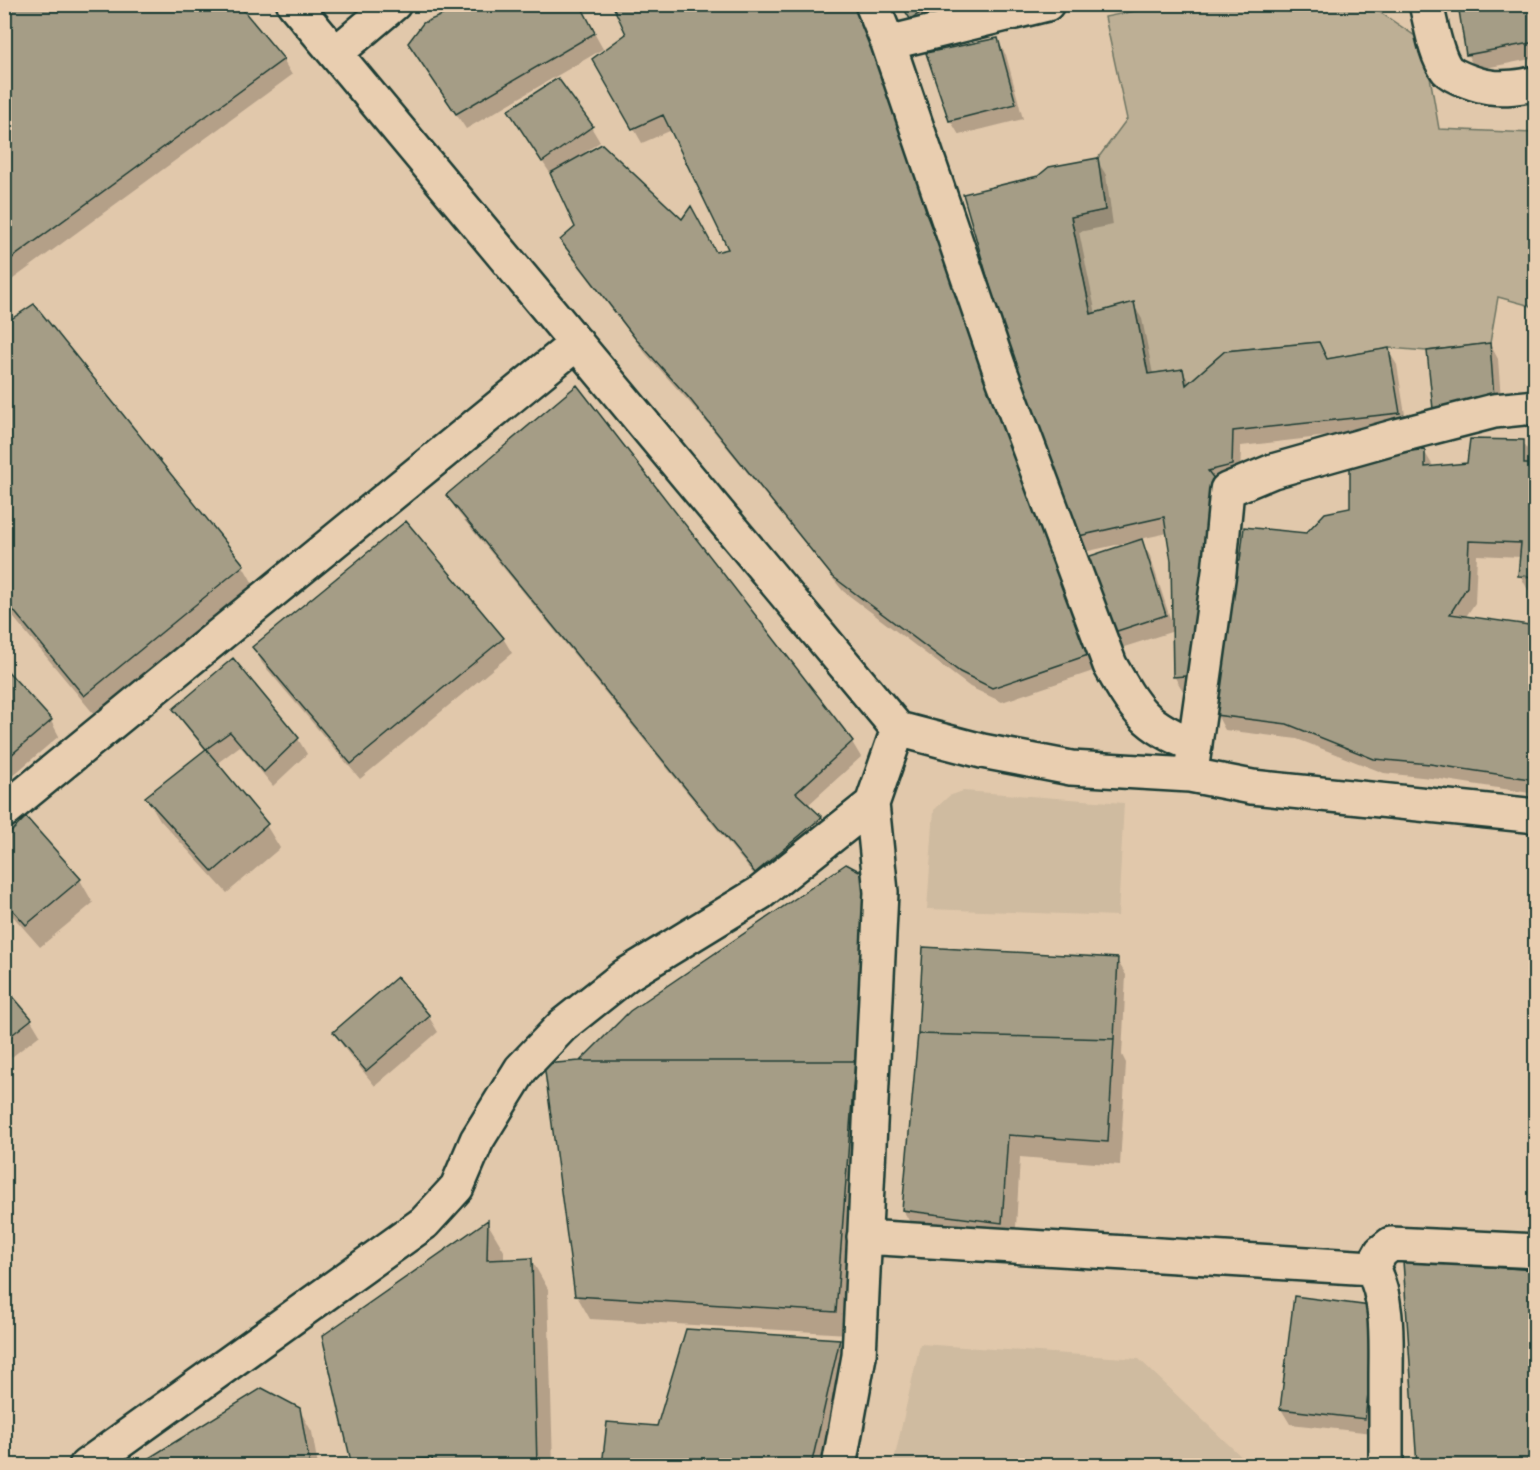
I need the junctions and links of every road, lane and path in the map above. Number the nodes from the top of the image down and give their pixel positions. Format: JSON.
{"nodes":[{"id":1,"x":294,"y":4,"type":"edge"},
{"id":2,"x":394,"y":4,"type":"edge"},
{"id":3,"x":872,"y":4,"type":"edge"},
{"id":4,"x":1047,"y":4,"type":"edge"},
{"id":5,"x":1426,"y":4,"type":"edge"},
{"id":6,"x":888,"y":43,"type":"junction"},
{"id":7,"x":336,"y":53,"type":"junction"},
{"id":8,"x":1536,"y":83,"type":"edge"},
{"id":9,"x":577,"y":343,"type":"junction"},
{"id":10,"x":1536,"y":406,"type":"edge"},
{"id":11,"x":898,"y":729,"type":"junction"},
{"id":12,"x":1192,"y":760,"type":"junction"},
{"id":13,"x":872,"y":804,"type":"junction"},
{"id":14,"x":4,"y":811,"type":"edge"},
{"id":15,"x":1536,"y":816,"type":"edge"},
{"id":16,"x":864,"y":1237,"type":"junction"},
{"id":17,"x":1536,"y":1251,"type":"edge"},
{"id":18,"x":1372,"y":1268,"type":"junction"},
{"id":19,"x":86,"y":1466,"type":"edge"},
{"id":20,"x":839,"y":1466,"type":"edge"},
{"id":21,"x":1386,"y":1466,"type":"edge"}],
"edges":[{"from":1,"to":7,"type":"street"},
{"from":2,"to":7,"type":"street"},
{"from":3,"to":6,"type":"street"},
{"from":4,"to":6,"type":"street"},
{"from":5,"to":8,"type":"street"},
{"from":6,"to":12,"type":"street"},
{"from":7,"to":9,"type":"street"},
{"from":9,"to":11,"type":"street"},
{"from":9,"to":14,"type":"street"},
{"from":10,"to":12,"type":"street"},
{"from":11,"to":12,"type":"street"},
{"from":11,"to":13,"type":"street"},
{"from":12,"to":15,"type":"street"},
{"from":13,"to":16,"type":"street"},
{"from":13,"to":19,"type":"street"},
{"from":16,"to":18,"type":"street"},
{"from":16,"to":20,"type":"street"},
{"from":17,"to":18,"type":"street"},
{"from":18,"to":21,"type":"street"}]}
